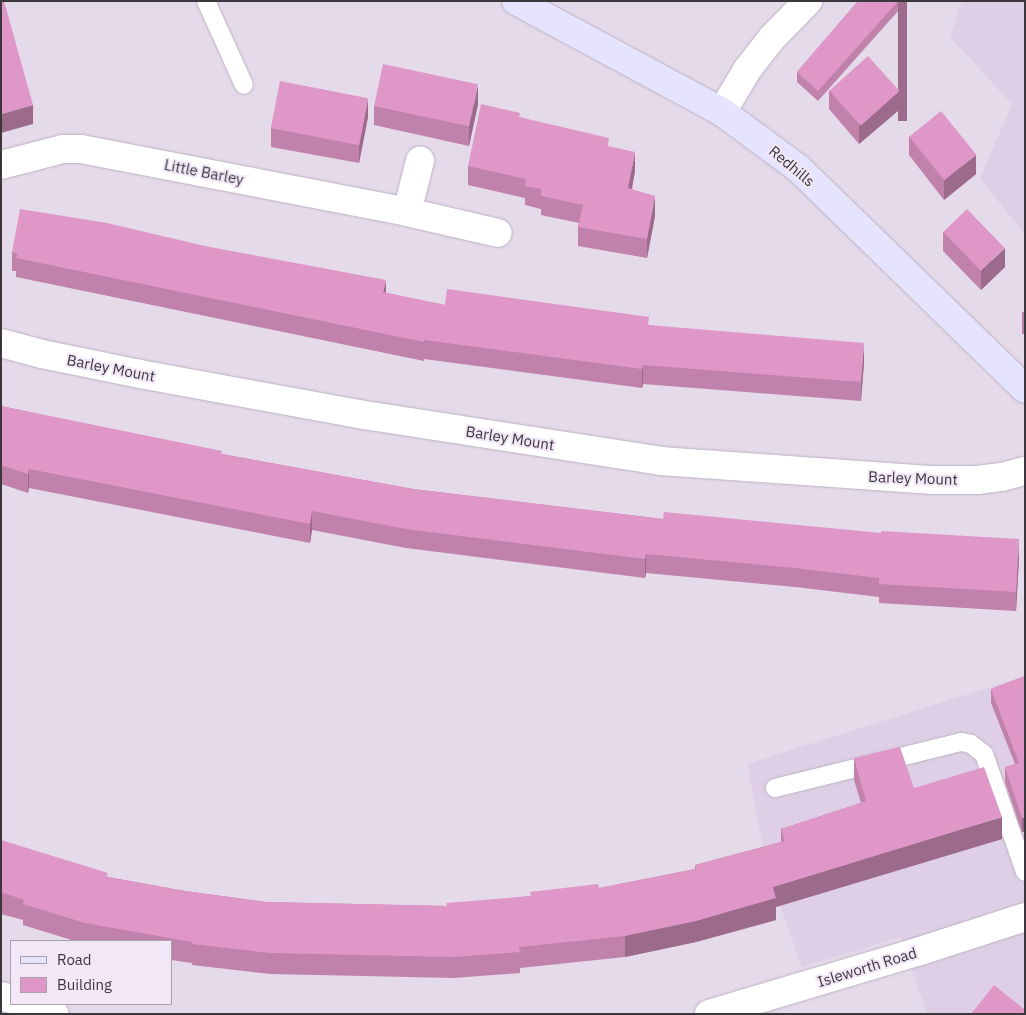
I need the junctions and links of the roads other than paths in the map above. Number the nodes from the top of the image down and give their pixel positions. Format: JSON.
{"nodes":[{"id":1,"x":206,"y":1,"type":"edge"},
{"id":2,"x":516,"y":1,"type":"edge"},
{"id":3,"x":808,"y":1,"type":"edge"},
{"id":4,"x":244,"y":85,"type":"dead end"},
{"id":5,"x":722,"y":112,"type":"junction"},
{"id":6,"x":420,"y":161,"type":"dead end"},
{"id":7,"x":1,"y":165,"type":"edge"},
{"id":8,"x":407,"y":212,"type":"junction"},
{"id":9,"x":498,"y":233,"type":"dead end"},
{"id":10,"x":1,"y":342,"type":"edge"},
{"id":11,"x":1025,"y":389,"type":"edge"},
{"id":12,"x":1025,"y":471,"type":"edge"},
{"id":13,"x":776,"y":788,"type":"dead end"},
{"id":14,"x":1025,"y":872,"type":"edge"},
{"id":15,"x":1025,"y":917,"type":"edge"},
{"id":16,"x":27,"y":1005,"type":"edge"},
{"id":17,"x":54,"y":1014,"type":"edge"},
{"id":18,"x":709,"y":1014,"type":"edge"}],
"edges":[{"from":1,"to":4,"type":"lane"},
{"from":2,"to":5,"type":"street","name":"Redhills"},
{"from":3,"to":5,"type":"street"},
{"from":5,"to":11,"type":"street","name":"Redhills"},
{"from":6,"to":8,"type":"street"},
{"from":7,"to":8,"type":"street","name":"Little Barley"},
{"from":8,"to":9,"type":"street","name":"Little Barley"},
{"from":10,"to":12,"type":"street","name":"Barley Mount"},
{"from":13,"to":14,"type":"lane"},
{"from":15,"to":18,"type":"street","name":"Isleworth Road"},
{"from":16,"to":17,"type":"street"}]}
